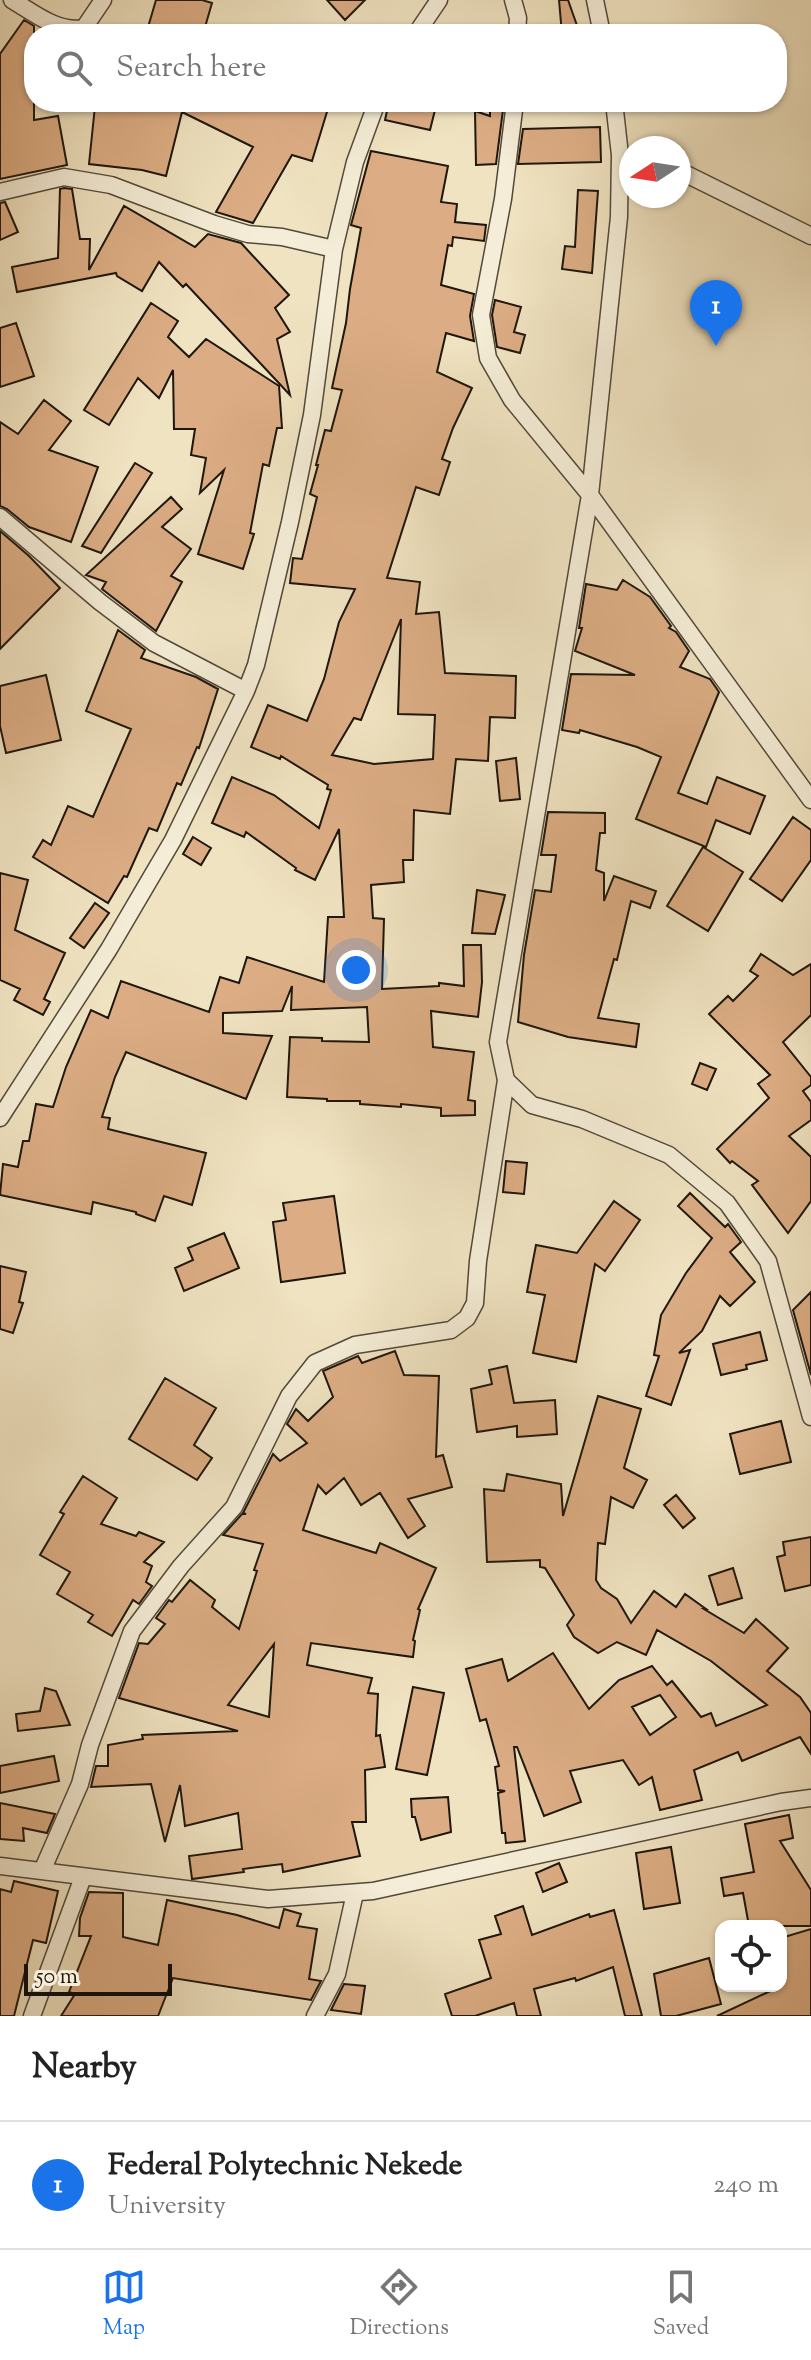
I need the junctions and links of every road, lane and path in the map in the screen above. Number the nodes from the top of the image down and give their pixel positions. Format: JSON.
{"nodes":[{"id":1,"x":12,"y":0,"type":"edge"},
{"id":2,"x":103,"y":0,"type":"edge"},
{"id":3,"x":439,"y":0,"type":"edge"},
{"id":4,"x":513,"y":0,"type":"edge"},
{"id":5,"x":595,"y":0,"type":"edge"},
{"id":6,"x":54,"y":24,"type":"edge"},
{"id":7,"x":87,"y":24,"type":"edge"},
{"id":8,"x":423,"y":24,"type":"edge"},
{"id":9,"x":518,"y":24,"type":"edge"},
{"id":10,"x":600,"y":24,"type":"edge"},
{"id":11,"x":373,"y":112,"type":"edge"},
{"id":12,"x":514,"y":112,"type":"edge"},
{"id":13,"x":615,"y":112,"type":"edge"},
{"id":14,"x":691,"y":176,"type":"edge"},
{"id":15,"x":0,"y":192,"type":"edge"},
{"id":16,"x":811,"y":236,"type":"edge"},
{"id":17,"x":334,"y":249,"type":"junction"},
{"id":18,"x":590,"y":495,"type":"junction"},
{"id":19,"x":0,"y":517,"type":"edge"},
{"id":20,"x":246,"y":691,"type":"junction"},
{"id":21,"x":811,"y":800,"type":"edge"},
{"id":22,"x":506,"y":1080,"type":"junction"},
{"id":23,"x":0,"y":1118,"type":"edge"},
{"id":24,"x":811,"y":1417,"type":"edge"},
{"id":25,"x":811,"y":1798,"type":"edge"},
{"id":26,"x":0,"y":1866,"type":"edge"},
{"id":27,"x":42,"y":1871,"type":"junction"},
{"id":28,"x":83,"y":1877,"type":"junction"},
{"id":29,"x":355,"y":1893,"type":"junction"},
{"id":30,"x":32,"y":2016,"type":"edge"},
{"id":31,"x":315,"y":2016,"type":"edge"}],
"edges":[{"from":1,"to":6,"type":"street"},
{"from":2,"to":7,"type":"street"},
{"from":3,"to":8,"type":"street"},
{"from":4,"to":9,"type":"street"},
{"from":5,"to":10,"type":"street"},
{"from":11,"to":17,"type":"street"},
{"from":12,"to":18,"type":"street"},
{"from":13,"to":18,"type":"street"},
{"from":14,"to":16,"type":"street"},
{"from":15,"to":17,"type":"street"},
{"from":17,"to":20,"type":"street"},
{"from":18,"to":21,"type":"street"},
{"from":18,"to":22,"type":"street"},
{"from":19,"to":20,"type":"street"},
{"from":20,"to":23,"type":"street"},
{"from":22,"to":24,"type":"street"},
{"from":22,"to":27,"type":"street"},
{"from":25,"to":29,"type":"street"},
{"from":26,"to":27,"type":"street"},
{"from":27,"to":28,"type":"street"},
{"from":28,"to":29,"type":"street"},
{"from":28,"to":30,"type":"street"},
{"from":29,"to":31,"type":"street"}]}
